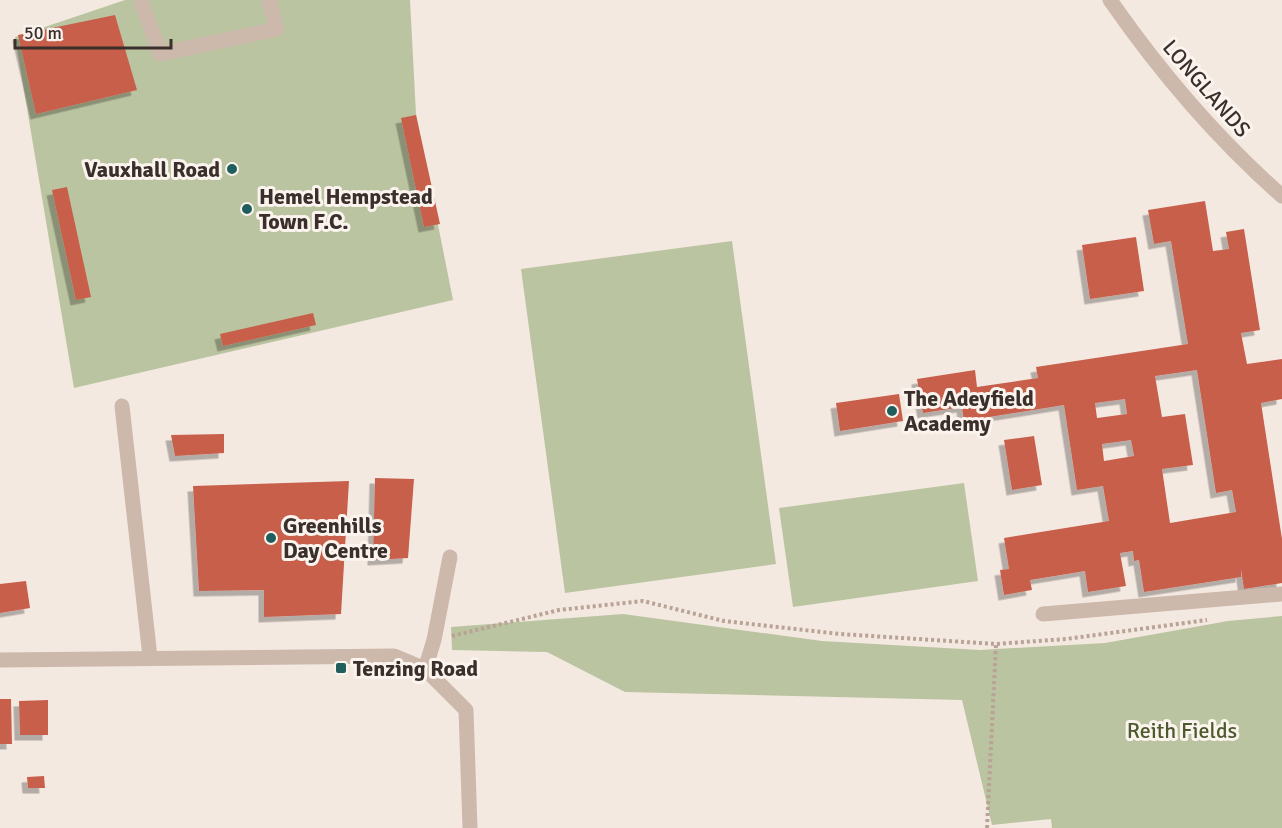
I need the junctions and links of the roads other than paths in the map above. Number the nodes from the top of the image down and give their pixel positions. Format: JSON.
{"nodes":[{"id":1,"x":141,"y":0,"type":"edge"},
{"id":2,"x":269,"y":0,"type":"edge"},
{"id":3,"x":1110,"y":0,"type":"edge"},
{"id":4,"x":1282,"y":196,"type":"edge"},
{"id":5,"x":122,"y":406,"type":"dead end"},
{"id":6,"x":450,"y":557,"type":"dead end"},
{"id":7,"x":1282,"y":594,"type":"edge"},
{"id":8,"x":1044,"y":614,"type":"dead end"},
{"id":9,"x":150,"y":657,"type":"junction"},
{"id":10,"x":0,"y":660,"type":"edge"},
{"id":11,"x":425,"y":669,"type":"junction"},
{"id":12,"x":470,"y":828,"type":"edge"}],
"edges":[{"from":1,"to":2,"type":"street"},
{"from":3,"to":4,"type":"street","name":"LONGLANDS"},
{"from":5,"to":9,"type":"street"},
{"from":6,"to":11,"type":"street"},
{"from":7,"to":8,"type":"street"},
{"from":9,"to":10,"type":"street"},
{"from":9,"to":11,"type":"street"},
{"from":11,"to":12,"type":"street"}]}
